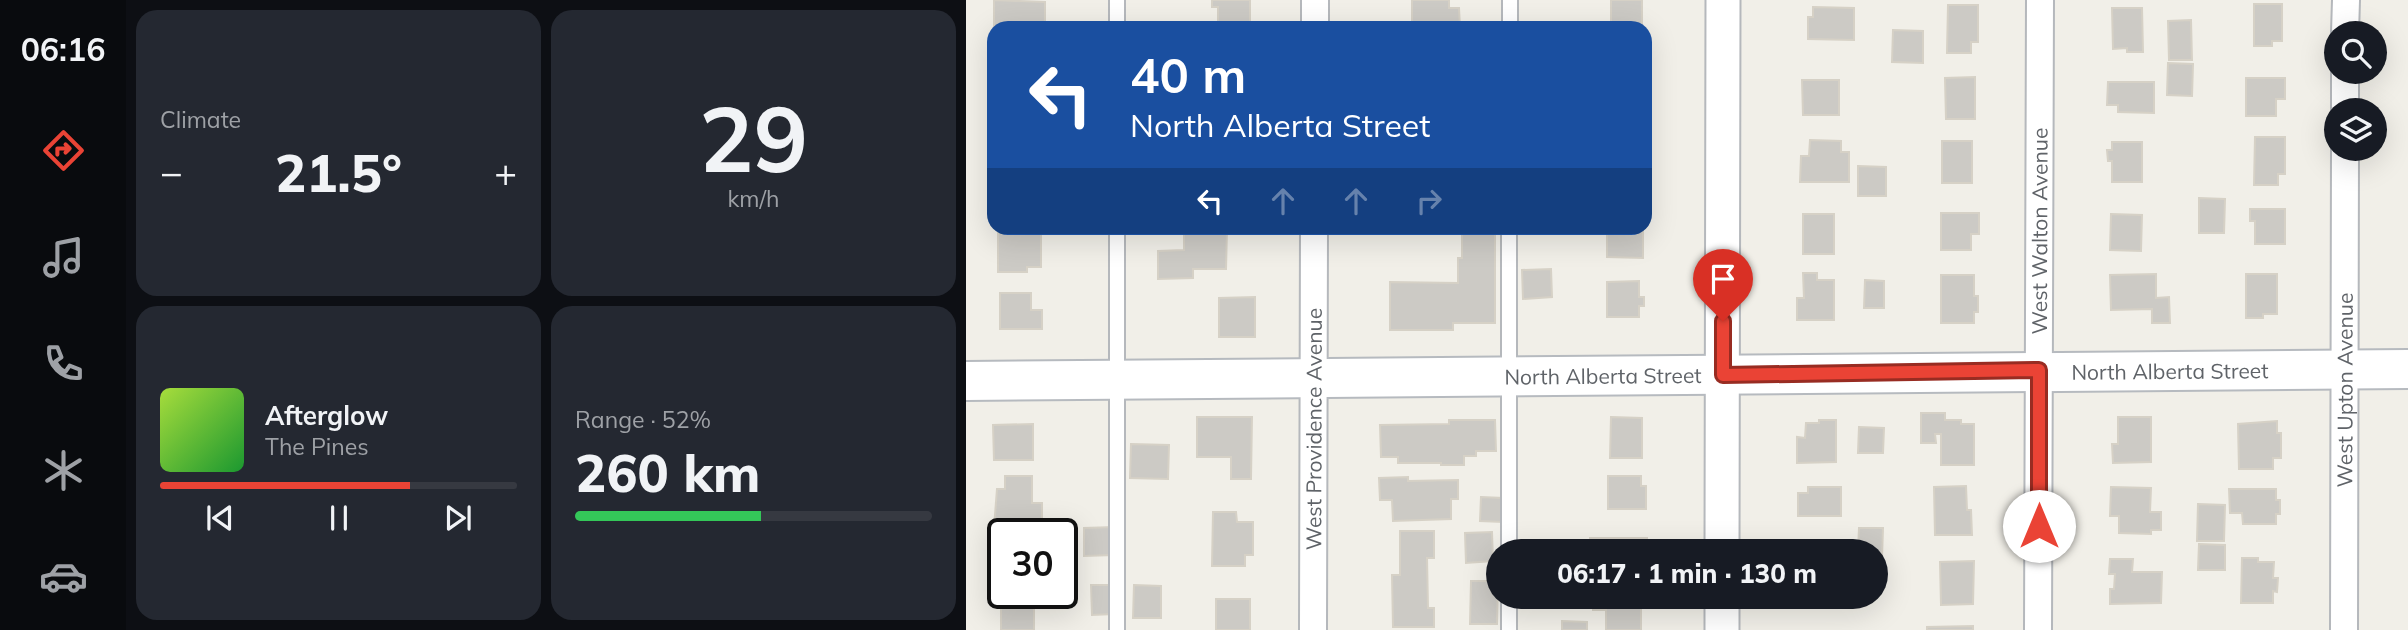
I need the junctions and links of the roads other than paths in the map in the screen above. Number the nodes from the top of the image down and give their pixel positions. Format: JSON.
{"nodes":[{"id":1,"x":1117,"y":0,"type":"edge"},
{"id":2,"x":1315,"y":0,"type":"edge"},
{"id":3,"x":1510,"y":0,"type":"edge"},
{"id":4,"x":1723,"y":0,"type":"edge"},
{"id":5,"x":2040,"y":0,"type":"edge"},
{"id":6,"x":2346,"y":0,"type":"edge"},
{"id":7,"x":1117,"y":21,"type":"edge"},
{"id":8,"x":1315,"y":21,"type":"edge"},
{"id":9,"x":1510,"y":21,"type":"edge"},
{"id":10,"x":2346,"y":21,"type":"edge"},
{"id":11,"x":2345,"y":161,"type":"edge"},
{"id":12,"x":1117,"y":235,"type":"edge"},
{"id":13,"x":1314,"y":235,"type":"edge"},
{"id":14,"x":1509,"y":235,"type":"edge"},
{"id":15,"x":2343,"y":369,"type":"junction"},
{"id":16,"x":2408,"y":369,"type":"edge"},
{"id":17,"x":2039,"y":370,"type":"junction"},
{"id":18,"x":1723,"y":375,"type":"junction"},
{"id":19,"x":1509,"y":377,"type":"junction"},
{"id":20,"x":1314,"y":378,"type":"junction"},
{"id":21,"x":1117,"y":379,"type":"junction"},
{"id":22,"x":966,"y":381,"type":"edge"},
{"id":23,"x":1509,"y":539,"type":"edge"},
{"id":24,"x":1722,"y":539,"type":"edge"},
{"id":25,"x":1509,"y":609,"type":"edge"},
{"id":26,"x":1722,"y":609,"type":"edge"},
{"id":27,"x":1117,"y":630,"type":"edge"},
{"id":28,"x":1313,"y":630,"type":"edge"},
{"id":29,"x":1509,"y":630,"type":"edge"},
{"id":30,"x":1722,"y":630,"type":"edge"},
{"id":31,"x":2038,"y":630,"type":"edge"},
{"id":32,"x":2344,"y":630,"type":"edge"}],
"edges":[{"from":1,"to":7,"type":"lane"},
{"from":2,"to":8,"type":"street"},
{"from":3,"to":9,"type":"lane"},
{"from":4,"to":18,"type":"street"},
{"from":5,"to":17,"type":"street","name":"West Walton Avenue"},
{"from":6,"to":10,"type":"street"},
{"from":11,"to":15,"type":"street","name":"West Upton Avenue"},
{"from":12,"to":21,"type":"lane"},
{"from":13,"to":20,"type":"street","name":"West Providence Avenue"},
{"from":14,"to":19,"type":"lane"},
{"from":15,"to":16,"type":"main road","name":"North Alberta Street"},
{"from":15,"to":17,"type":"main road","name":"North Alberta Street"},
{"from":15,"to":32,"type":"street","name":"West Upton Avenue"},
{"from":17,"to":18,"type":"main road","name":"North Alberta Street"},
{"from":17,"to":31,"type":"street","name":"West Walton Avenue"},
{"from":18,"to":19,"type":"main road","name":"North Alberta Street"},
{"from":18,"to":24,"type":"street"},
{"from":19,"to":20,"type":"main road","name":"North Alberta Street"},
{"from":19,"to":23,"type":"lane"},
{"from":20,"to":21,"type":"main road","name":"North Alberta Street"},
{"from":20,"to":28,"type":"street","name":"West Providence Avenue"},
{"from":21,"to":22,"type":"main road","name":"North Alberta Street"},
{"from":21,"to":27,"type":"lane"},
{"from":25,"to":29,"type":"lane"},
{"from":26,"to":30,"type":"street"}]}
